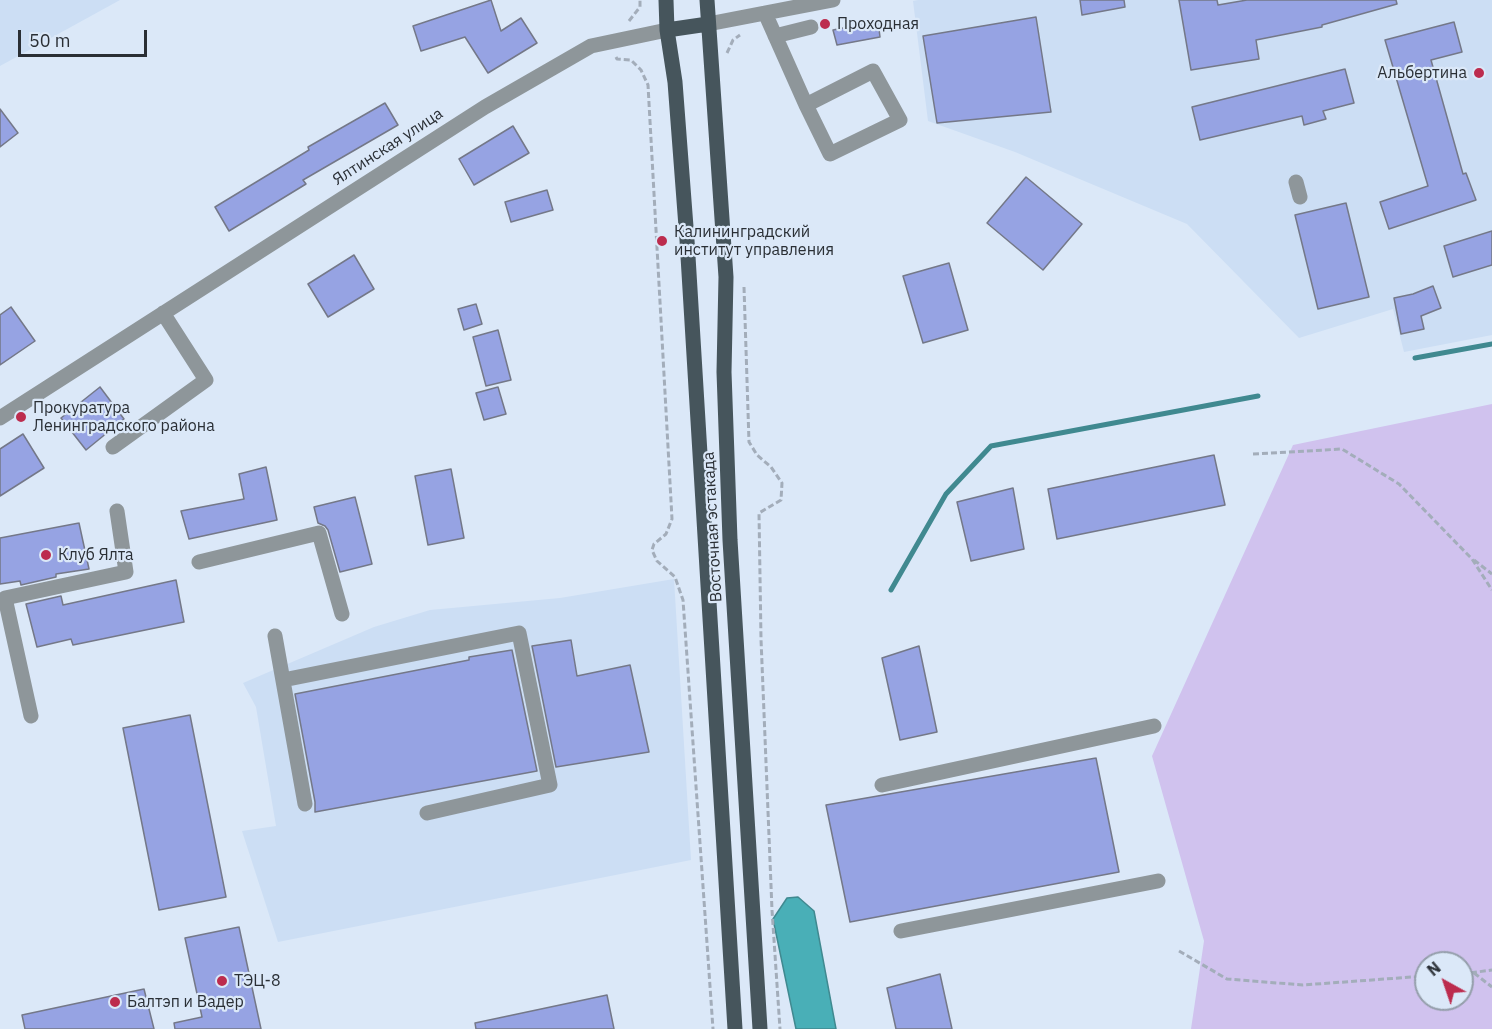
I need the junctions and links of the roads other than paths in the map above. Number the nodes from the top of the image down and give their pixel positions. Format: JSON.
{"nodes":[{"id":1,"x":666,"y":0,"type":"edge"},
{"id":2,"x":707,"y":0,"type":"edge"},
{"id":3,"x":833,"y":0,"type":"edge"},
{"id":4,"x":765,"y":13,"type":"junction"},
{"id":5,"x":708,"y":24,"type":"junction"},
{"id":6,"x":811,"y":27,"type":"dead end"},
{"id":7,"x":667,"y":30,"type":"junction"},
{"id":8,"x":775,"y":36,"type":"junction"},
{"id":9,"x":806,"y":105,"type":"junction"},
{"id":10,"x":1296,"y":182,"type":"dead end"},
{"id":11,"x":1300,"y":197,"type":"dead end"},
{"id":12,"x":163,"y":313,"type":"junction"},
{"id":13,"x":0,"y":418,"type":"edge"},
{"id":14,"x":114,"y":447,"type":"dead end"},
{"id":15,"x":117,"y":511,"type":"dead end"},
{"id":16,"x":199,"y":562,"type":"dead end"},
{"id":17,"x":342,"y":614,"type":"dead end"},
{"id":18,"x":275,"y":636,"type":"dead end"},
{"id":19,"x":283,"y":680,"type":"junction"},
{"id":20,"x":31,"y":716,"type":"dead end"},
{"id":21,"x":1154,"y":726,"type":"dead end"},
{"id":22,"x":882,"y":785,"type":"dead end"},
{"id":23,"x":305,"y":804,"type":"dead end"},
{"id":24,"x":427,"y":813,"type":"dead end"},
{"id":25,"x":1158,"y":881,"type":"dead end"},
{"id":26,"x":901,"y":931,"type":"dead end"},
{"id":27,"x":735,"y":1029,"type":"edge"},
{"id":28,"x":760,"y":1029,"type":"edge"}],
"edges":[{"from":1,"to":7,"type":"main road","name":"Восточная эстакада"},
{"from":2,"to":5,"type":"main road","name":"Восточная эстакада"},
{"from":3,"to":4,"type":"street","name":"Ялтинская улица"},
{"from":4,"to":5,"type":"street","name":"Ялтинская улица"},
{"from":4,"to":8,"type":"street"},
{"from":5,"to":7,"type":"main road","name":"Ялтинская улица"},
{"from":5,"to":28,"type":"main road","name":"Восточная эстакада"},
{"from":6,"to":8,"type":"street"},
{"from":7,"to":12,"type":"street","name":"Ялтинская улица"},
{"from":7,"to":27,"type":"main road","name":"Восточная эстакада"},
{"from":8,"to":9,"type":"street"},
{"from":9,"to":9,"type":"street"},
{"from":10,"to":11,"type":"street"},
{"from":12,"to":13,"type":"street","name":"Ялтинская улица"},
{"from":12,"to":14,"type":"street"},
{"from":15,"to":20,"type":"street"},
{"from":16,"to":17,"type":"street"},
{"from":18,"to":19,"type":"street"},
{"from":19,"to":23,"type":"street"},
{"from":19,"to":24,"type":"street"},
{"from":21,"to":22,"type":"street"},
{"from":25,"to":26,"type":"street"}]}
